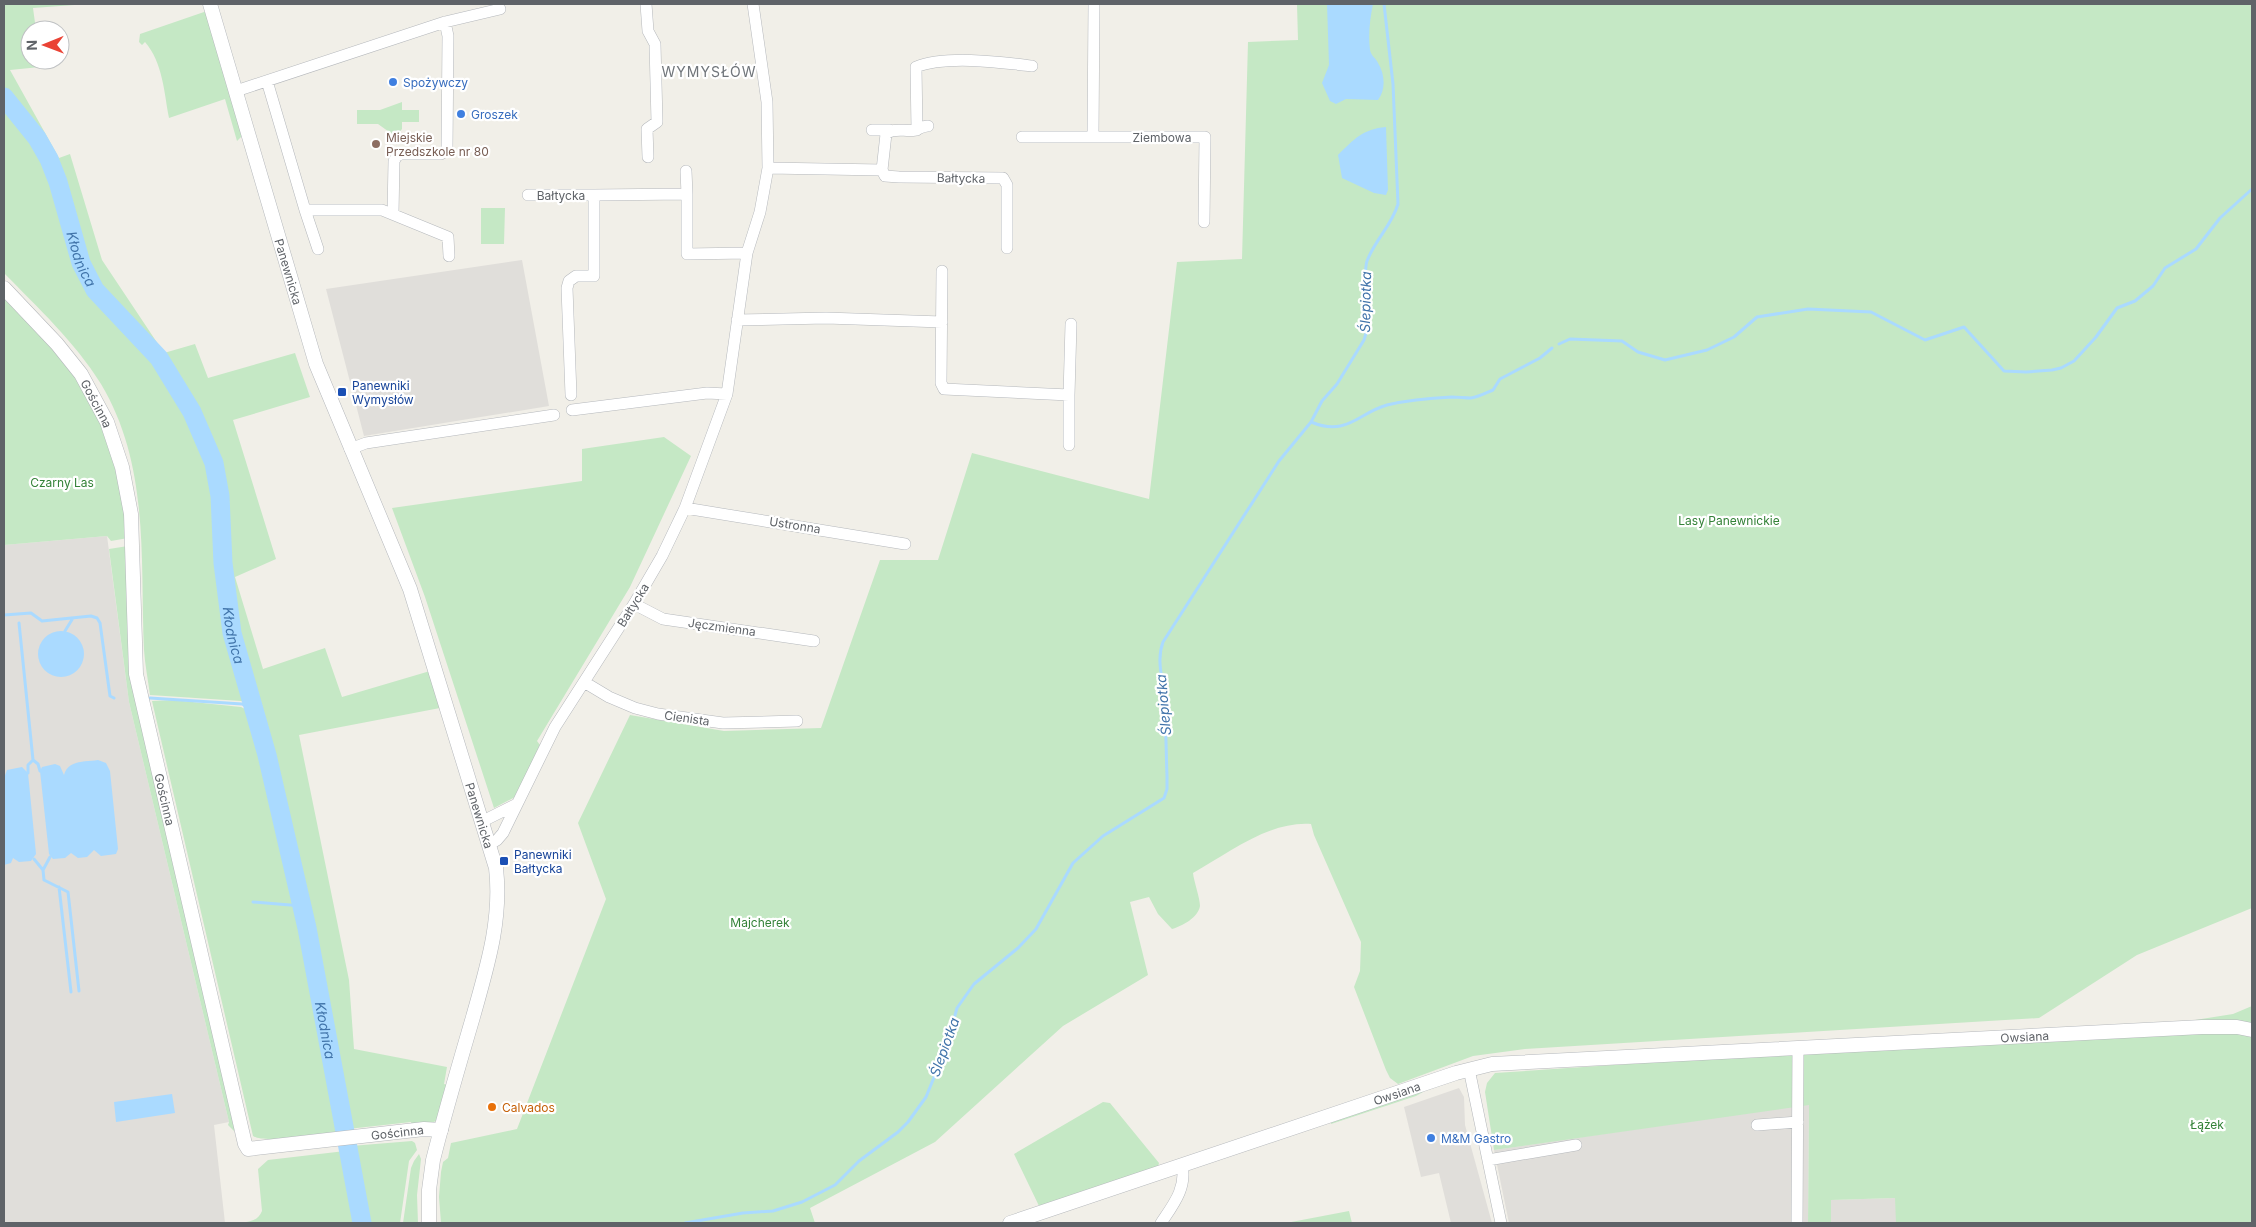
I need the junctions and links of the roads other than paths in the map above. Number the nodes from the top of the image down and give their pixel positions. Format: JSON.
{"nodes":[{"id":1,"x":210,"y":4,"type":"edge"},
{"id":2,"x":646,"y":4,"type":"edge"},
{"id":3,"x":753,"y":4,"type":"edge"},
{"id":4,"x":1094,"y":4,"type":"edge"},
{"id":5,"x":500,"y":9,"type":"dead end"},
{"id":6,"x":445,"y":22,"type":"junction"},
{"id":7,"x":1032,"y":66,"type":"dead end"},
{"id":8,"x":267,"y":81,"type":"junction"},
{"id":9,"x":236,"y":91,"type":"junction"},
{"id":10,"x":928,"y":126,"type":"dead end"},
{"id":11,"x":872,"y":130,"type":"dead end"},
{"id":12,"x":890,"y":130,"type":"junction"},
{"id":13,"x":916,"y":130,"type":"junction"},
{"id":14,"x":1093,"y":136,"type":"junction"},
{"id":15,"x":1022,"y":137,"type":"dead end"},
{"id":16,"x":648,"y":157,"type":"dead end"},
{"id":17,"x":768,"y":168,"type":"junction"},
{"id":18,"x":882,"y":170,"type":"junction"},
{"id":19,"x":686,"y":172,"type":"dead end"},
{"id":20,"x":686,"y":194,"type":"junction"},
{"id":21,"x":528,"y":195,"type":"dead end"},
{"id":22,"x":594,"y":195,"type":"junction"},
{"id":23,"x":305,"y":210,"type":"junction"},
{"id":24,"x":393,"y":214,"type":"junction"},
{"id":25,"x":1204,"y":222,"type":"dead end"},
{"id":26,"x":1007,"y":248,"type":"dead end"},
{"id":27,"x":318,"y":249,"type":"dead end"},
{"id":28,"x":747,"y":253,"type":"junction"},
{"id":29,"x":449,"y":256,"type":"dead end"},
{"id":30,"x":942,"y":270,"type":"dead end"},
{"id":31,"x":4,"y":288,"type":"edge"},
{"id":32,"x":737,"y":320,"type":"junction"},
{"id":33,"x":942,"y":322,"type":"junction"},
{"id":34,"x":1071,"y":324,"type":"dead end"},
{"id":35,"x":727,"y":394,"type":"junction"},
{"id":36,"x":571,"y":395,"type":"dead end"},
{"id":37,"x":1069,"y":395,"type":"junction"},
{"id":38,"x":572,"y":410,"type":"dead end"},
{"id":39,"x":554,"y":415,"type":"dead end"},
{"id":40,"x":1069,"y":445,"type":"dead end"},
{"id":41,"x":350,"y":449,"type":"junction"},
{"id":42,"x":685,"y":508,"type":"junction"},
{"id":43,"x":905,"y":544,"type":"dead end"},
{"id":44,"x":634,"y":604,"type":"junction"},
{"id":45,"x":814,"y":642,"type":"dead end"},
{"id":46,"x":584,"y":682,"type":"junction"},
{"id":47,"x":797,"y":722,"type":"dead end"},
{"id":48,"x":517,"y":804,"type":"junction"},
{"id":49,"x":483,"y":821,"type":"junction"},
{"id":50,"x":490,"y":844,"type":"junction"},
{"id":51,"x":2252,"y":1030,"type":"edge"},
{"id":52,"x":1798,"y":1047,"type":"junction"},
{"id":53,"x":1469,"y":1069,"type":"junction"},
{"id":54,"x":1798,"y":1122,"type":"junction"},
{"id":55,"x":1757,"y":1125,"type":"dead end"},
{"id":56,"x":441,"y":1130,"type":"junction"},
{"id":57,"x":1576,"y":1145,"type":"dead end"},
{"id":58,"x":1488,"y":1160,"type":"junction"},
{"id":59,"x":1182,"y":1165,"type":"junction"},
{"id":60,"x":429,"y":1223,"type":"edge"},
{"id":61,"x":1010,"y":1223,"type":"edge"},
{"id":62,"x":1161,"y":1223,"type":"edge"},
{"id":63,"x":1501,"y":1223,"type":"edge"},
{"id":64,"x":1797,"y":1223,"type":"edge"}],
"edges":[{"from":1,"to":9,"type":"street","name":"Panewnicka"},
{"from":2,"to":16,"type":"street"},
{"from":3,"to":17,"type":"street","name":"Bałtycka"},
{"from":4,"to":14,"type":"street"},
{"from":5,"to":6,"type":"street"},
{"from":6,"to":8,"type":"street"},
{"from":6,"to":24,"type":"street"},
{"from":7,"to":13,"type":"street"},
{"from":8,"to":9,"type":"street"},
{"from":8,"to":23,"type":"street"},
{"from":9,"to":41,"type":"street","name":"Panewnicka"},
{"from":10,"to":13,"type":"street"},
{"from":11,"to":12,"type":"street"},
{"from":12,"to":13,"type":"street"},
{"from":12,"to":18,"type":"street"},
{"from":14,"to":15,"type":"street","name":"Ziembowa"},
{"from":14,"to":25,"type":"street","name":"Ziembowa"},
{"from":17,"to":18,"type":"street","name":"Bałtycka"},
{"from":17,"to":28,"type":"street","name":"Bałtycka"},
{"from":18,"to":26,"type":"street","name":"Bałtycka"},
{"from":19,"to":20,"type":"street"},
{"from":20,"to":22,"type":"street","name":"Bałtycka"},
{"from":20,"to":28,"type":"street"},
{"from":21,"to":22,"type":"street","name":"Bałtycka"},
{"from":22,"to":36,"type":"street","name":"Bałtycka"},
{"from":23,"to":24,"type":"street"},
{"from":23,"to":27,"type":"street"},
{"from":24,"to":29,"type":"street"},
{"from":28,"to":32,"type":"street","name":"Bałtycka"},
{"from":30,"to":33,"type":"street"},
{"from":31,"to":56,"type":"street","name":"Gościnna"},
{"from":32,"to":33,"type":"street"},
{"from":32,"to":35,"type":"street","name":"Bałtycka"},
{"from":33,"to":37,"type":"street"},
{"from":34,"to":37,"type":"street"},
{"from":35,"to":38,"type":"street"},
{"from":35,"to":42,"type":"street","name":"Bałtycka"},
{"from":37,"to":40,"type":"street"},
{"from":39,"to":41,"type":"street"},
{"from":41,"to":49,"type":"street","name":"Panewnicka"},
{"from":42,"to":43,"type":"street","name":"Ustronna"},
{"from":42,"to":44,"type":"street","name":"Bałtycka"},
{"from":44,"to":45,"type":"street","name":"Jęczmienna"},
{"from":44,"to":46,"type":"street","name":"Bałtycka"},
{"from":46,"to":47,"type":"street","name":"Cienista"},
{"from":46,"to":48,"type":"street","name":"Bałtycka"},
{"from":48,"to":49,"type":"street"},
{"from":48,"to":50,"type":"street","name":"Bałtycka"},
{"from":49,"to":50,"type":"street","name":"Panewnicka"},
{"from":50,"to":56,"type":"street","name":"Panewnicka"},
{"from":51,"to":52,"type":"street","name":"Owsiana"},
{"from":52,"to":53,"type":"street","name":"Owsiana"},
{"from":52,"to":54,"type":"street"},
{"from":53,"to":58,"type":"street"},
{"from":53,"to":59,"type":"street","name":"Owsiana"},
{"from":54,"to":55,"type":"street"},
{"from":54,"to":64,"type":"street"},
{"from":56,"to":60,"type":"street","name":"Panewnicka"},
{"from":57,"to":58,"type":"street"},
{"from":58,"to":63,"type":"street"},
{"from":59,"to":61,"type":"street","name":"Owsiana"},
{"from":59,"to":62,"type":"street"}]}
